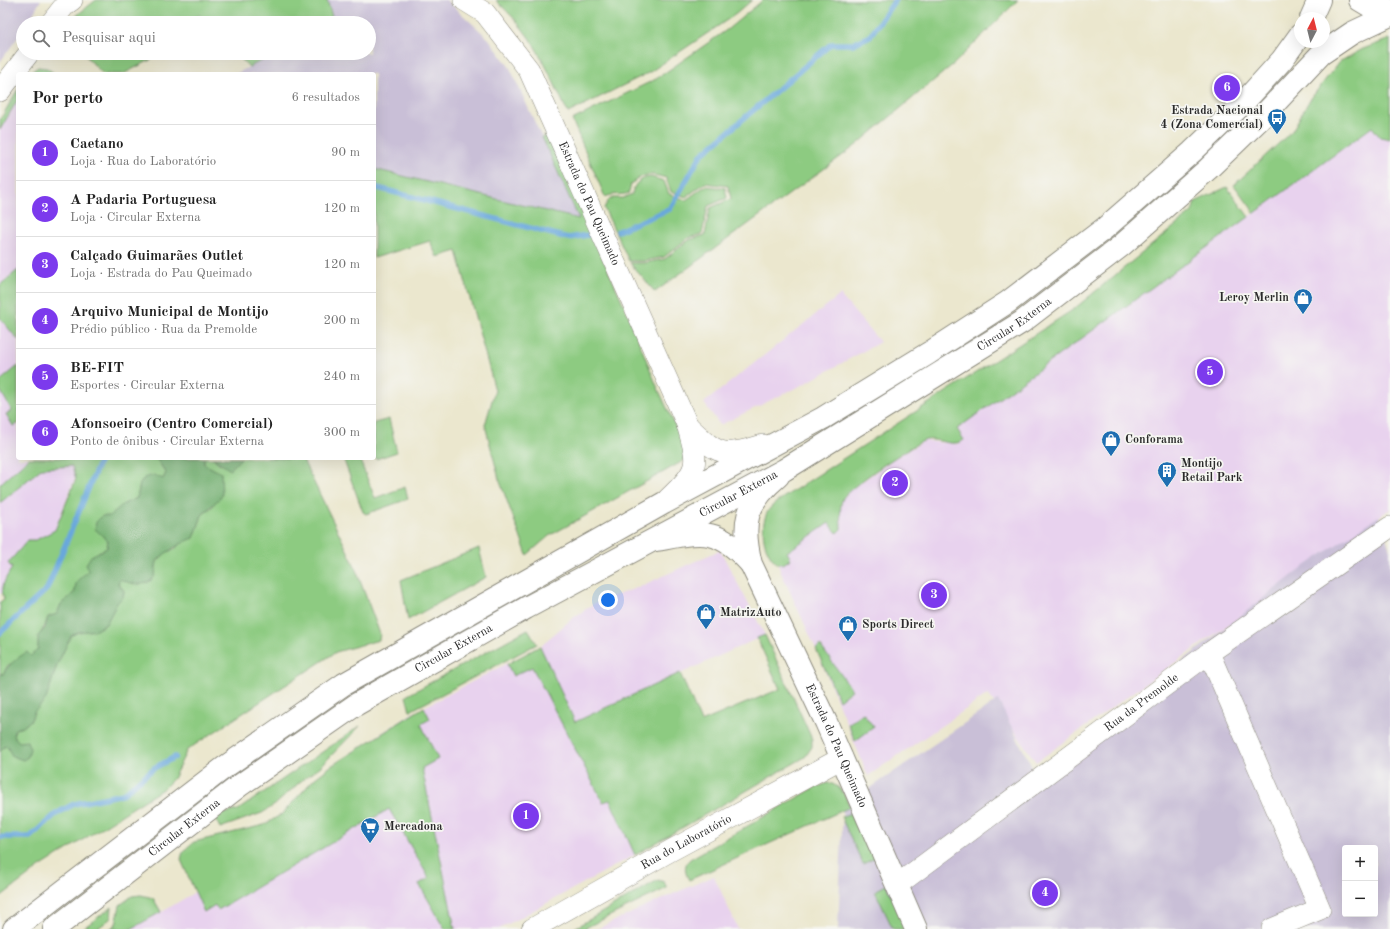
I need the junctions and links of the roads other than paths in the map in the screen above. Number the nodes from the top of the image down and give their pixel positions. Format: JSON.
{"nodes":[{"id":1,"x":72,"y":0,"type":"edge"},
{"id":2,"x":464,"y":0,"type":"edge"},
{"id":3,"x":1319,"y":0,"type":"edge"},
{"id":4,"x":1360,"y":0,"type":"edge"},
{"id":5,"x":1390,"y":10,"type":"edge"},
{"id":6,"x":1314,"y":12,"type":"edge"},
{"id":7,"x":1390,"y":14,"type":"edge"},
{"id":8,"x":56,"y":16,"type":"edge"},
{"id":9,"x":1294,"y":43,"type":"edge"},
{"id":10,"x":23,"y":60,"type":"edge"},
{"id":11,"x":0,"y":91,"type":"edge"},
{"id":12,"x":687,"y":424,"type":"junction"},
{"id":13,"x":784,"y":438,"type":"junction"},
{"id":14,"x":784,"y":470,"type":"junction"},
{"id":15,"x":664,"y":503,"type":"junction"},
{"id":16,"x":1390,"y":527,"type":"edge"},
{"id":17,"x":655,"y":540,"type":"junction"},
{"id":18,"x":751,"y":564,"type":"junction"},
{"id":19,"x":1209,"y":653,"type":"junction"},
{"id":20,"x":842,"y":758,"type":"junction"},
{"id":21,"x":897,"y":885,"type":"junction"},
{"id":22,"x":14,"y":929,"type":"edge"},
{"id":23,"x":54,"y":929,"type":"edge"},
{"id":24,"x":532,"y":929,"type":"edge"},
{"id":25,"x":916,"y":929,"type":"edge"},
{"id":26,"x":1272,"y":929,"type":"edge"}],
"edges":[{"from":1,"to":8,"type":"street"},
{"from":2,"to":12,"type":"street","name":"Estrada do Pau Queimado"},
{"from":3,"to":6,"type":"main road"},
{"from":4,"to":5,"type":"main road"},
{"from":7,"to":14,"type":"main road","name":"Circular Externa"},
{"from":9,"to":13,"type":"main road","name":"Circular Externa"},
{"from":10,"to":11,"type":"street"},
{"from":12,"to":13,"type":"street","name":"Estrada do Pau Queimado"},
{"from":12,"to":15,"type":"street","name":"Estrada do Pau Queimado"},
{"from":13,"to":15,"type":"main road","name":"Circular Externa"},
{"from":14,"to":17,"type":"main road","name":"Circular Externa"},
{"from":14,"to":18,"type":"main road"},
{"from":15,"to":22,"type":"main road","name":"Circular Externa"},
{"from":16,"to":19,"type":"street","name":"Rua da Premolde"},
{"from":17,"to":18,"type":"main road"},
{"from":17,"to":23,"type":"main road","name":"Circular Externa"},
{"from":18,"to":20,"type":"main road","name":"Estrada do Pau Queimado"},
{"from":19,"to":21,"type":"street","name":"Rua da Premolde"},
{"from":19,"to":26,"type":"street"},
{"from":20,"to":21,"type":"main road","name":"Estrada do Pau Queimado"},
{"from":20,"to":24,"type":"street","name":"Rua do Laboratório"},
{"from":21,"to":25,"type":"main road","name":"Estrada do Pau Queimado"}]}
